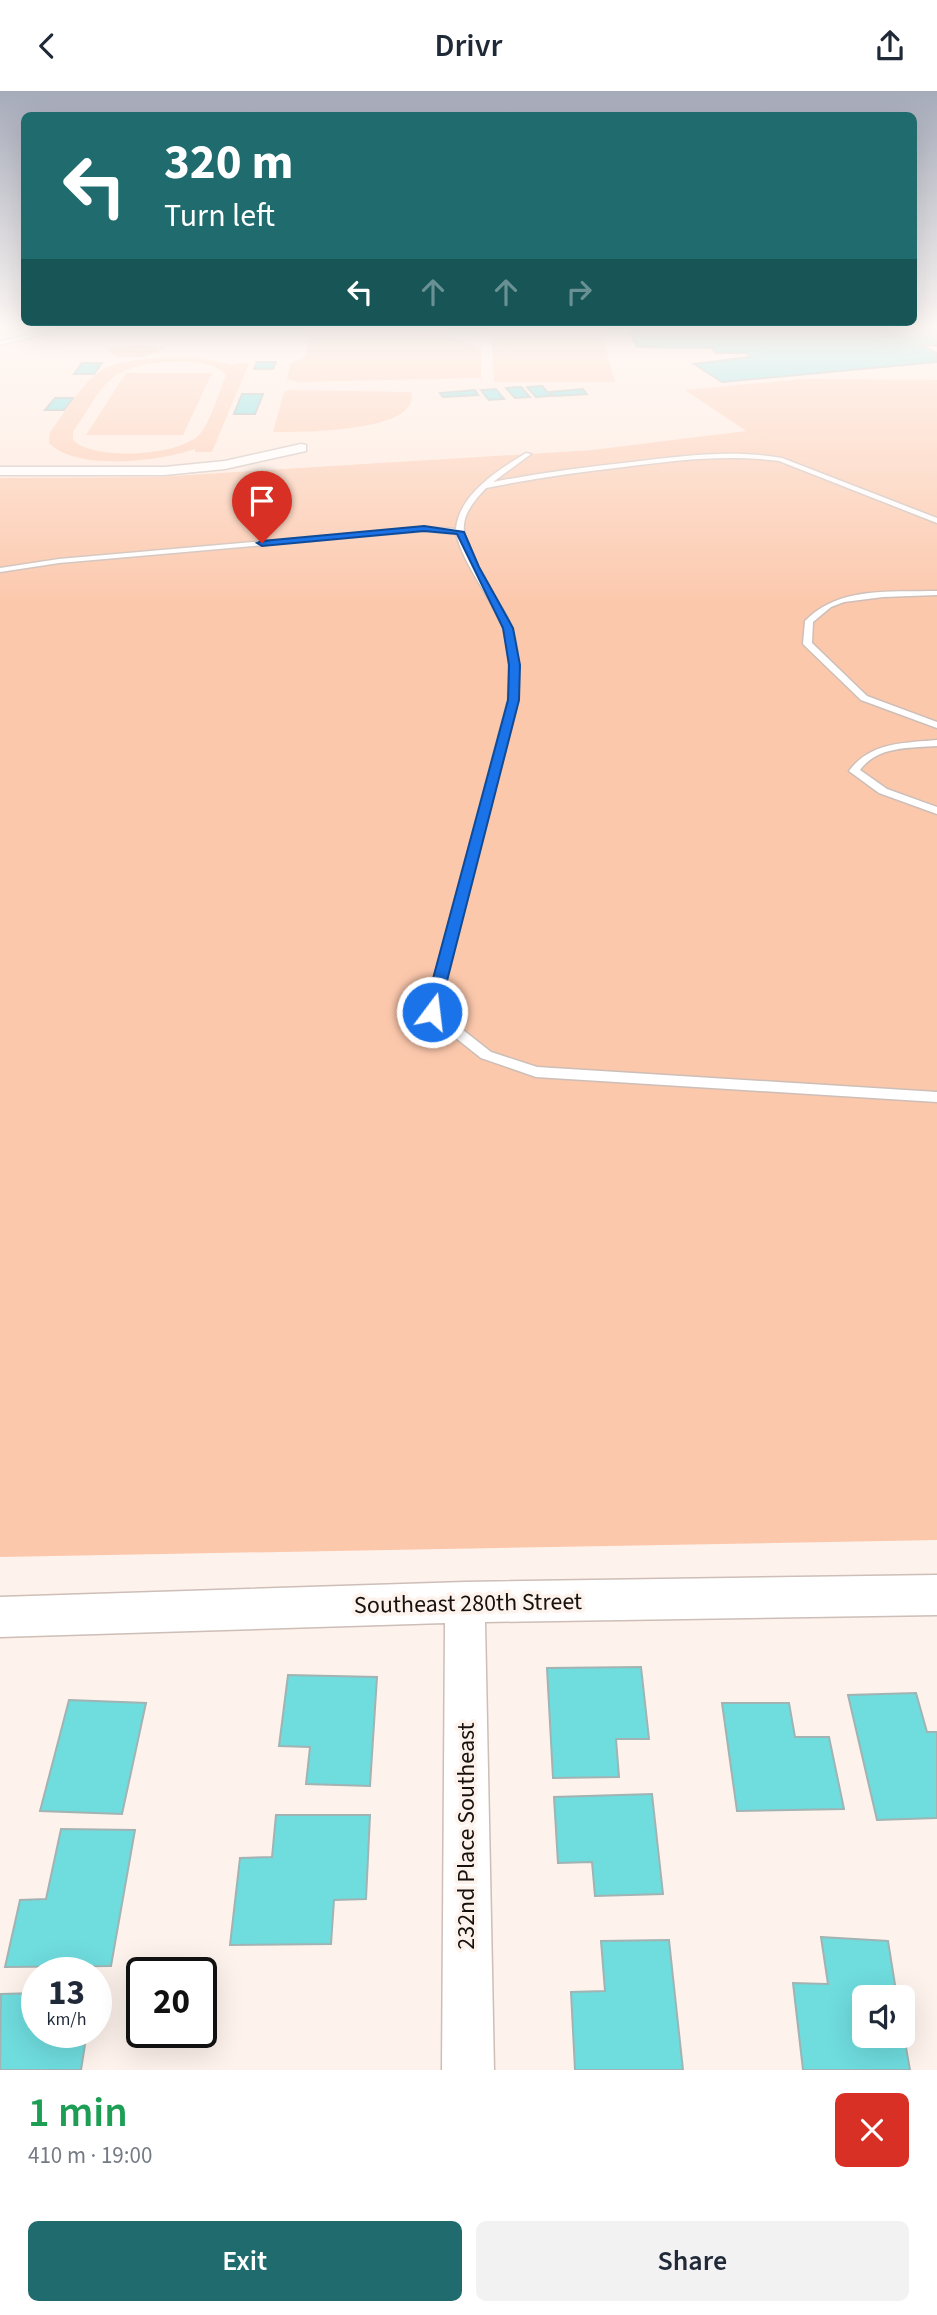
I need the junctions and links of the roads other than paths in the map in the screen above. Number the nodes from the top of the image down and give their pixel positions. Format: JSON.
{"nodes":[{"id":1,"x":302,"y":448,"type":"dead end"},
{"id":2,"x":528,"y":454,"type":"dead end"},
{"id":3,"x":0,"y":471,"type":"edge"},
{"id":4,"x":484,"y":486,"type":"junction"},
{"id":5,"x":937,"y":521,"type":"edge"},
{"id":6,"x":460,"y":532,"type":"junction"},
{"id":7,"x":0,"y":571,"type":"edge"},
{"id":8,"x":937,"y":593,"type":"edge"},
{"id":9,"x":937,"y":725,"type":"edge"},
{"id":10,"x":937,"y":743,"type":"edge"},
{"id":11,"x":937,"y":811,"type":"edge"},
{"id":12,"x":937,"y":1097,"type":"edge"},
{"id":13,"x":937,"y":1595,"type":"edge"},
{"id":14,"x":465,"y":1602,"type":"junction"},
{"id":15,"x":0,"y":1617,"type":"edge"},
{"id":16,"x":468,"y":2070,"type":"edge"}],
"edges":[{"from":1,"to":3,"type":"street"},
{"from":2,"to":4,"type":"lane"},
{"from":4,"to":5,"type":"lane"},
{"from":4,"to":6,"type":"lane"},
{"from":6,"to":7,"type":"lane"},
{"from":6,"to":12,"type":"lane"},
{"from":8,"to":9,"type":"lane"},
{"from":10,"to":11,"type":"lane"},
{"from":13,"to":14,"type":"street","name":"Southeast 280th Street"},
{"from":14,"to":15,"type":"street","name":"Southeast 280th Street"},
{"from":14,"to":16,"type":"street","name":"232nd Place Southeast"}]}
